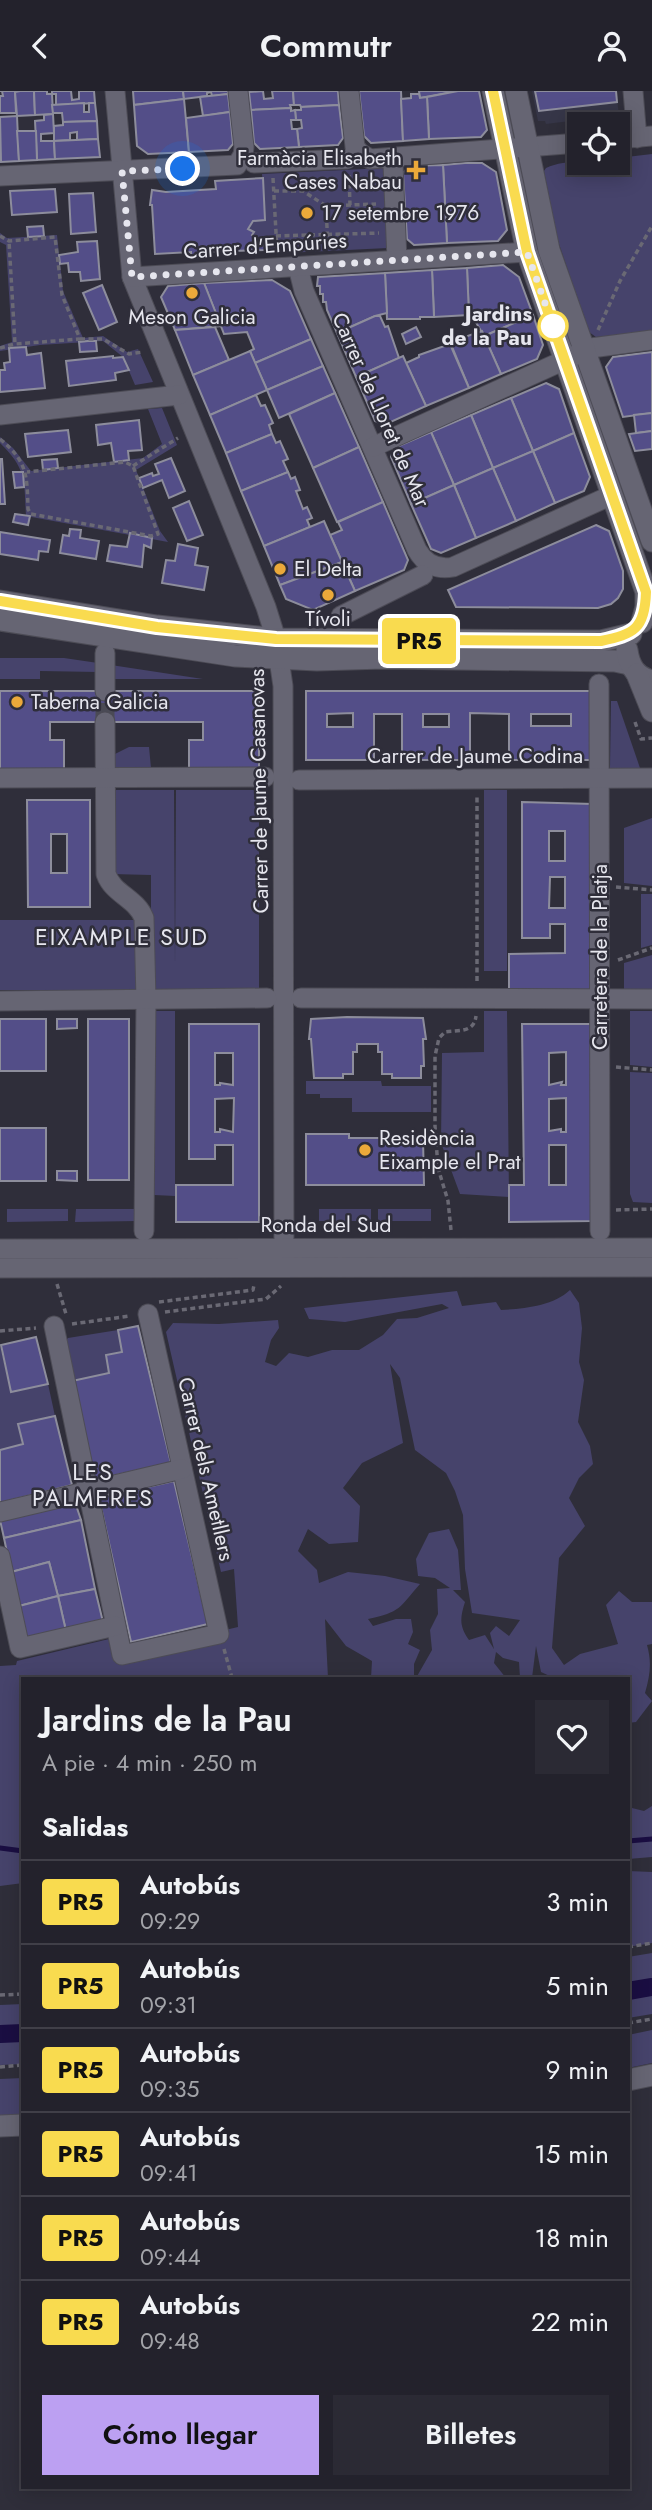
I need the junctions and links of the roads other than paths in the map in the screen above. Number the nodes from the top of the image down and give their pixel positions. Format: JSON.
{"nodes":[{"id":1,"x":115,"y":91,"type":"edge"},
{"id":2,"x":238,"y":91,"type":"edge"},
{"id":3,"x":349,"y":91,"type":"edge"},
{"id":4,"x":494,"y":91,"type":"edge"},
{"id":5,"x":516,"y":91,"type":"edge"},
{"id":6,"x":633,"y":91,"type":"edge"},
{"id":7,"x":636,"y":138,"type":"edge"},
{"id":8,"x":567,"y":144,"type":"edge"},
{"id":9,"x":527,"y":147,"type":"junction"},
{"id":10,"x":505,"y":148,"type":"junction"},
{"id":11,"x":249,"y":155,"type":"junction"},
{"id":12,"x":350,"y":159,"type":"junction"},
{"id":13,"x":393,"y":164,"type":"dead end"},
{"id":14,"x":122,"y":171,"type":"junction"},
{"id":15,"x":0,"y":176,"type":"edge"},
{"id":16,"x":527,"y":252,"type":"junction"},
{"id":17,"x":397,"y":260,"type":"junction"},
{"id":18,"x":298,"y":267,"type":"junction"},
{"id":19,"x":132,"y":277,"type":"junction"},
{"id":20,"x":652,"y":340,"type":"edge"},
{"id":21,"x":584,"y":351,"type":"junction"},
{"id":22,"x":564,"y":360,"type":"junction"},
{"id":23,"x":179,"y":395,"type":"junction"},
{"id":24,"x":0,"y":415,"type":"edge"},
{"id":25,"x":373,"y":447,"type":"junction"},
{"id":26,"x":612,"y":495,"type":"junction"},
{"id":27,"x":652,"y":541,"type":"edge"},
{"id":28,"x":428,"y":570,"type":"junction"},
{"id":29,"x":0,"y":601,"type":"edge"},
{"id":30,"x":341,"y":616,"type":"dead end"},
{"id":31,"x":0,"y":619,"type":"edge"},
{"id":32,"x":641,"y":625,"type":"edge"},
{"id":33,"x":278,"y":649,"type":"junction"},
{"id":34,"x":105,"y":653,"type":"dead end"},
{"id":35,"x":640,"y":673,"type":"edge"},
{"id":36,"x":599,"y":684,"type":"dead end"},
{"id":37,"x":105,"y":691,"type":"tunnel mouth"},
{"id":38,"x":643,"y":714,"type":"edge"},
{"id":39,"x":105,"y":722,"type":"tunnel mouth"},
{"id":40,"x":105,"y":777,"type":"junction"},
{"id":41,"x":265,"y":777,"type":"dead end"},
{"id":42,"x":0,"y":778,"type":"edge"},
{"id":43,"x":652,"y":778,"type":"edge"},
{"id":44,"x":600,"y":779,"type":"junction"},
{"id":45,"x":299,"y":780,"type":"dead end"},
{"id":46,"x":301,"y":998,"type":"dead end"},
{"id":47,"x":600,"y":998,"type":"junction"},
{"id":48,"x":267,"y":999,"type":"dead end"},
{"id":49,"x":652,"y":999,"type":"edge"},
{"id":50,"x":146,"y":1000,"type":"junction"},
{"id":51,"x":0,"y":1001,"type":"edge"},
{"id":52,"x":144,"y":1231,"type":"dead end"},
{"id":53,"x":600,"y":1231,"type":"dead end"},
{"id":54,"x":0,"y":1248,"type":"edge"},
{"id":55,"x":652,"y":1248,"type":"edge"},
{"id":56,"x":284,"y":1257,"type":"junction"},
{"id":57,"x":0,"y":1268,"type":"edge"},
{"id":58,"x":652,"y":1268,"type":"edge"},
{"id":59,"x":152,"y":1308,"type":"road end"},
{"id":60,"x":60,"y":1322,"type":"road end"},
{"id":61,"x":182,"y":1469,"type":"junction"},
{"id":62,"x":88,"y":1492,"type":"junction"},
{"id":63,"x":0,"y":1512,"type":"edge"},
{"id":64,"x":0,"y":1556,"type":"edge"},
{"id":65,"x":115,"y":1626,"type":"junction"},
{"id":66,"x":652,"y":2075,"type":"edge"},
{"id":67,"x":630,"y":2080,"type":"edge"},
{"id":68,"x":21,"y":2125,"type":"edge"},
{"id":69,"x":0,"y":2126,"type":"edge"}],
"edges":[{"from":1,"to":14,"type":"street","name":"Carrer de Jaume Casanovas"},
{"from":2,"to":11,"type":"street"},
{"from":3,"to":12,"type":"street"},
{"from":4,"to":10,"type":"main road"},
{"from":5,"to":9,"type":"main road"},
{"from":6,"to":7,"type":"street"},
{"from":8,"to":9,"type":"street"},
{"from":9,"to":10,"type":"street"},
{"from":9,"to":21,"type":"main road"},
{"from":10,"to":12,"type":"street"},
{"from":10,"to":16,"type":"main road"},
{"from":11,"to":12,"type":"street"},
{"from":11,"to":14,"type":"street"},
{"from":13,"to":17,"type":"street"},
{"from":14,"to":15,"type":"street"},
{"from":14,"to":19,"type":"street","name":"Carrer de Jaume Casanovas"},
{"from":16,"to":17,"type":"street","name":"Carrer d'Empúries"},
{"from":16,"to":22,"type":"main road"},
{"from":17,"to":18,"type":"street","name":"Carrer d'Empúries"},
{"from":18,"to":19,"type":"street","name":"Carrer d'Empúries"},
{"from":18,"to":25,"type":"street","name":"Carrer de Lloret de Mar"},
{"from":19,"to":23,"type":"street","name":"Carrer de Jaume Casanovas"},
{"from":20,"to":21,"type":"street"},
{"from":21,"to":22,"type":"street"},
{"from":21,"to":27,"type":"main road"},
{"from":22,"to":25,"type":"street"},
{"from":22,"to":26,"type":"main road"},
{"from":23,"to":24,"type":"street"},
{"from":23,"to":33,"type":"street","name":"Carrer de Jaume Casanovas"},
{"from":25,"to":28,"type":"street","name":"Carrer de Lloret de Mar"},
{"from":26,"to":28,"type":"street"},
{"from":26,"to":32,"type":"main road"},
{"from":28,"to":30,"type":"street"},
{"from":29,"to":33,"type":"main road"},
{"from":31,"to":33,"type":"main road"},
{"from":32,"to":33,"type":"main road"},
{"from":32,"to":35,"type":"main road"},
{"from":33,"to":35,"type":"main road"},
{"from":33,"to":56,"type":"street","name":"Carrer de Jaume Casanovas"},
{"from":34,"to":37,"type":"street"},
{"from":35,"to":38,"type":"main road"},
{"from":36,"to":44,"type":"street","name":"Carretera de la Platja"},
{"from":39,"to":40,"type":"street"},
{"from":40,"to":41,"type":"street"},
{"from":40,"to":42,"type":"street"},
{"from":40,"to":50,"type":"street"},
{"from":43,"to":44,"type":"street","name":"Carrer de Jaume Codina"},
{"from":44,"to":45,"type":"street","name":"Carrer de Jaume Codina"},
{"from":44,"to":47,"type":"street","name":"Carretera de la Platja"},
{"from":46,"to":47,"type":"street"},
{"from":47,"to":49,"type":"street"},
{"from":47,"to":53,"type":"street","name":"Carretera de la Platja"},
{"from":48,"to":50,"type":"street"},
{"from":50,"to":51,"type":"street"},
{"from":50,"to":52,"type":"street"},
{"from":54,"to":56,"type":"street","name":"Ronda del Sud"},
{"from":55,"to":56,"type":"street","name":"Ronda del Sud"},
{"from":56,"to":57,"type":"street","name":"Ronda del Sud"},
{"from":56,"to":58,"type":"street","name":"Ronda del Sud"},
{"from":59,"to":61,"type":"street","name":"Carrer dels Ametllers"},
{"from":60,"to":62,"type":"street"},
{"from":61,"to":62,"type":"street"},
{"from":61,"to":65,"type":"street","name":"Carrer dels Ametllers"},
{"from":62,"to":63,"type":"street"},
{"from":62,"to":65,"type":"street"},
{"from":64,"to":65,"type":"street"},
{"from":66,"to":67,"type":"main road"},
{"from":68,"to":69,"type":"main road"}]}
